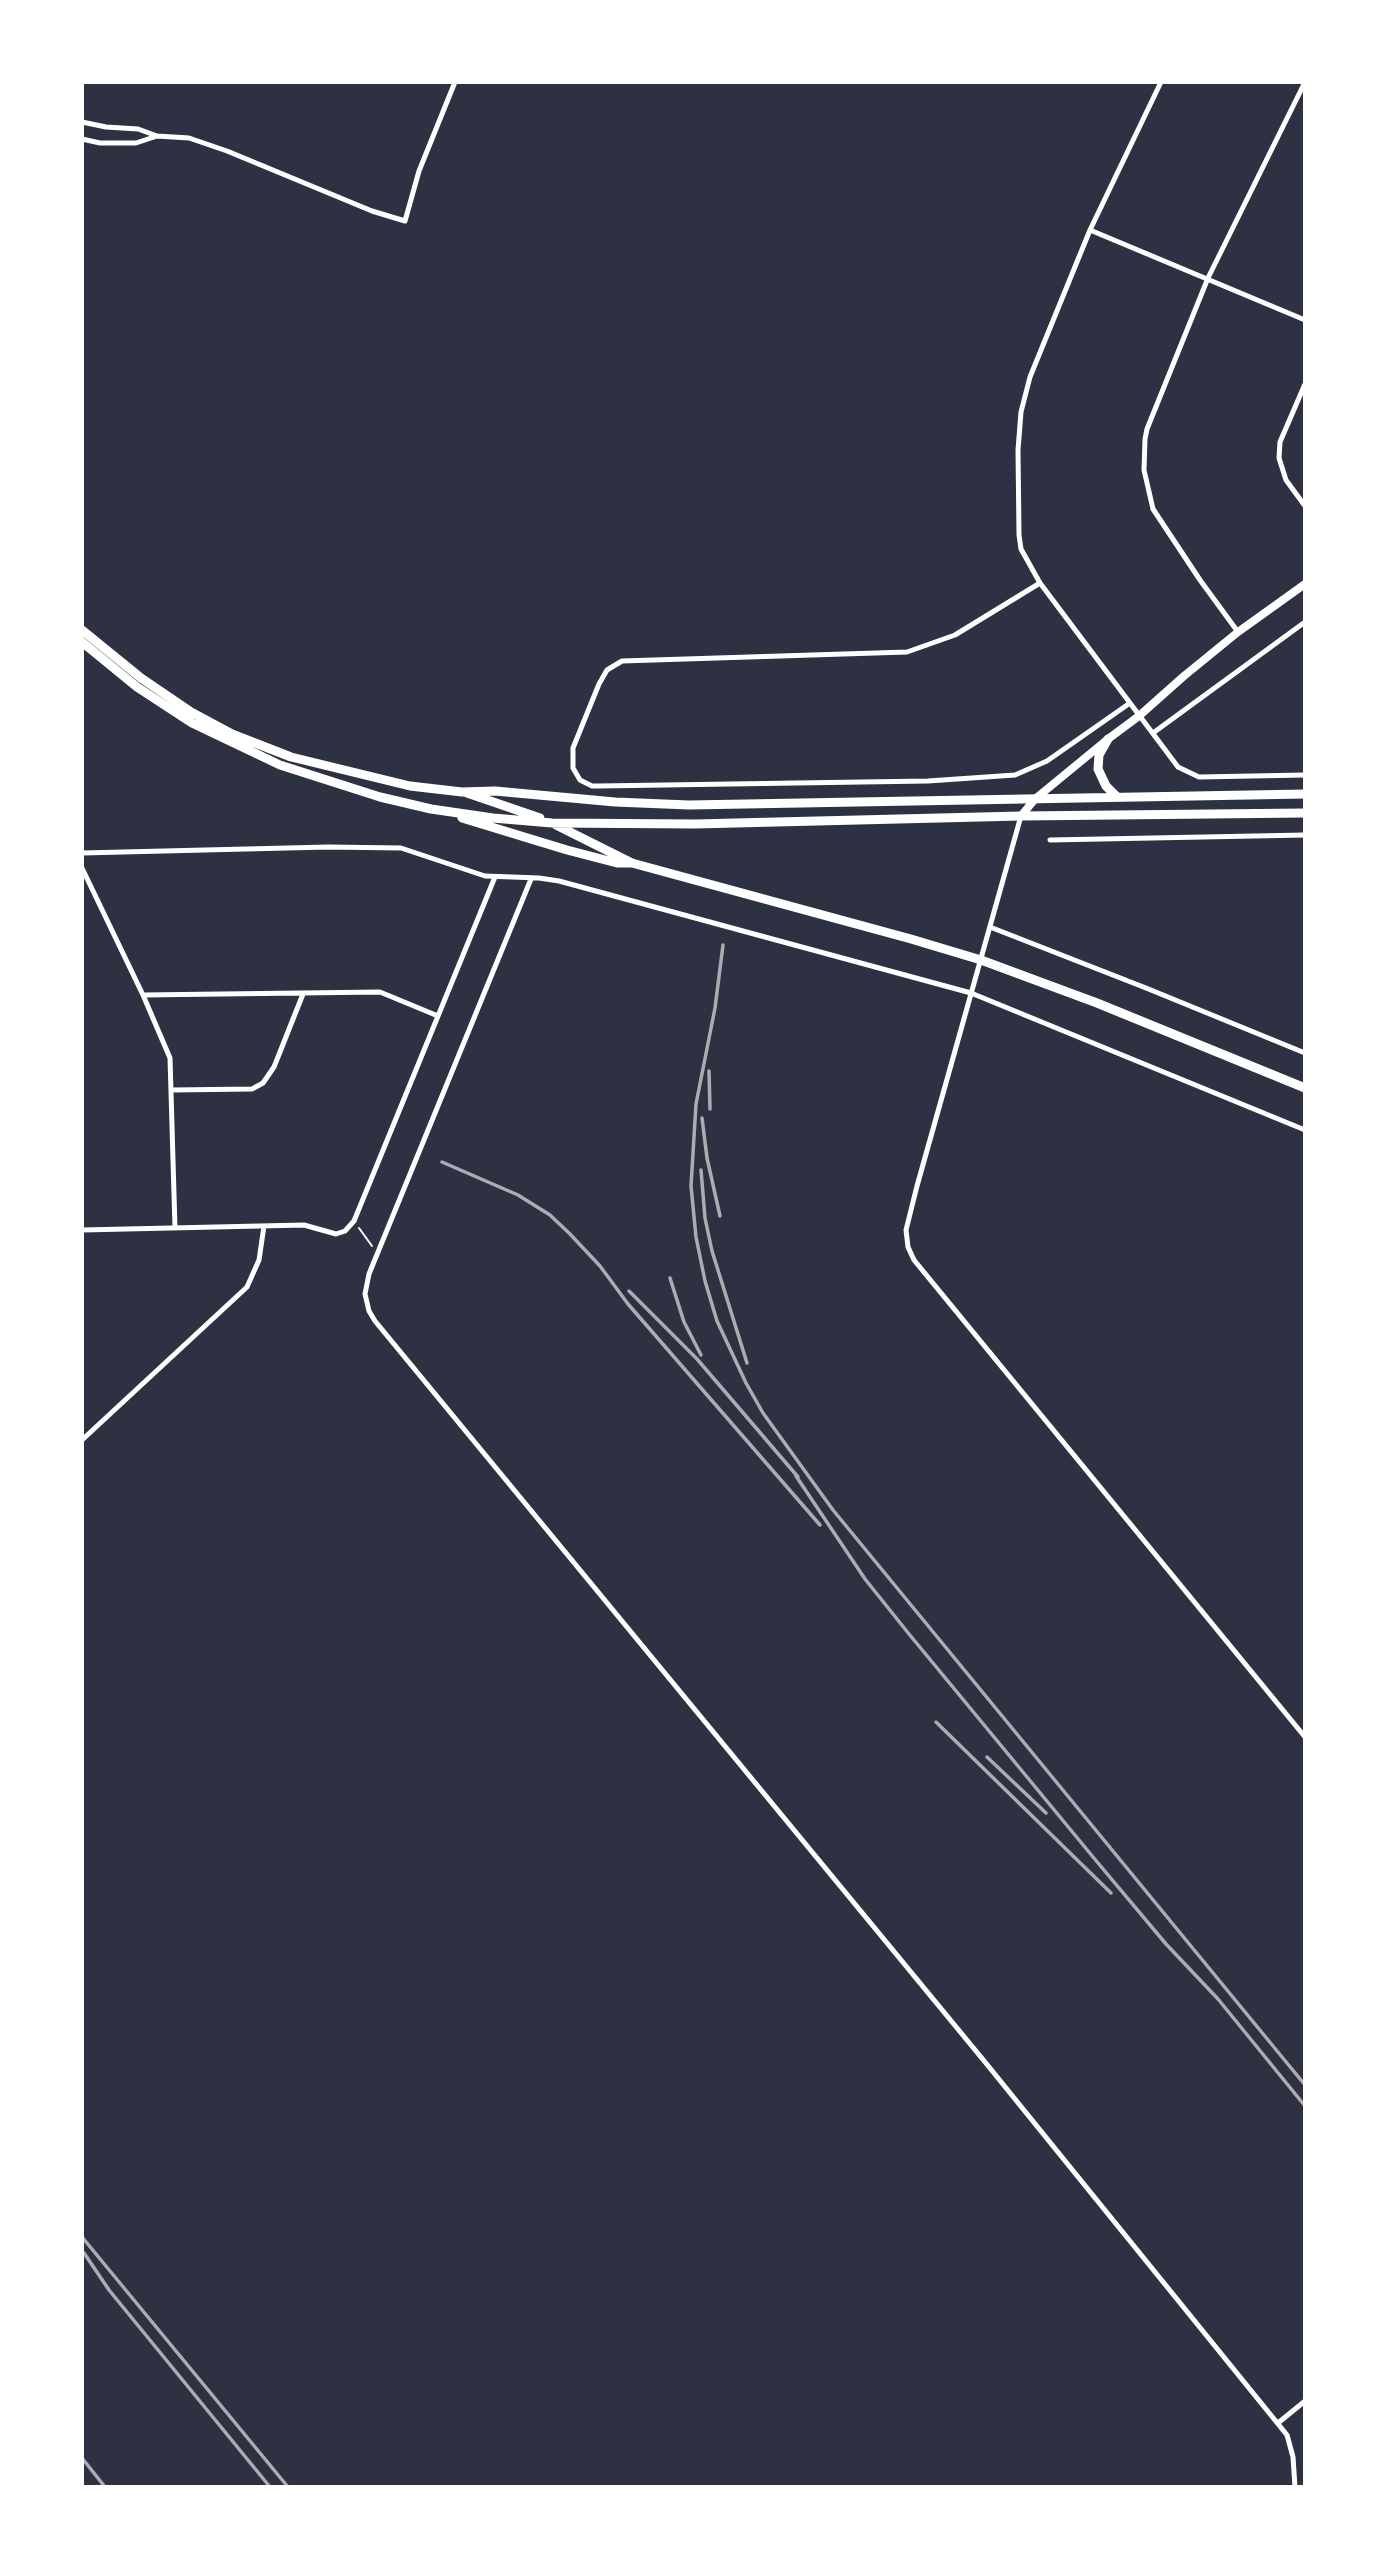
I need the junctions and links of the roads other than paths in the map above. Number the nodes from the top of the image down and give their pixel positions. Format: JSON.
{"nodes":[{"id":1,"x":455,"y":82,"type":"edge"},
{"id":2,"x":1161,"y":82,"type":"edge"},
{"id":3,"x":1305,"y":82,"type":"edge"},
{"id":4,"x":82,"y":122,"type":"edge"},
{"id":5,"x":157,"y":136,"type":"junction"},
{"id":6,"x":82,"y":139,"type":"edge"},
{"id":7,"x":1090,"y":230,"type":"junction"},
{"id":8,"x":1208,"y":278,"type":"junction"},
{"id":9,"x":1305,"y":320,"type":"edge"},
{"id":10,"x":1305,"y":384,"type":"edge"},
{"id":11,"x":1305,"y":506,"type":"edge"},
{"id":12,"x":1040,"y":583,"type":"junction"},
{"id":13,"x":1305,"y":583,"type":"edge"},
{"id":14,"x":1305,"y":622,"type":"edge"},
{"id":15,"x":82,"y":630,"type":"edge"},
{"id":16,"x":1238,"y":632,"type":"junction"},
{"id":17,"x":82,"y":642,"type":"edge"},
{"id":18,"x":1130,"y":703,"type":"junction"},
{"id":19,"x":1139,"y":716,"type":"junction"},
{"id":20,"x":1153,"y":733,"type":"junction"},
{"id":21,"x":1108,"y":738,"type":"junction"},
{"id":22,"x":1305,"y":775,"type":"edge"},
{"id":23,"x":462,"y":792,"type":"junction"},
{"id":24,"x":1305,"y":794,"type":"edge"},
{"id":25,"x":1116,"y":797,"type":"junction"},
{"id":26,"x":1035,"y":799,"type":"junction"},
{"id":27,"x":431,"y":809,"type":"junction"},
{"id":28,"x":1305,"y":813,"type":"edge"},
{"id":29,"x":1021,"y":816,"type":"junction"},
{"id":30,"x":552,"y":823,"type":"junction"},
{"id":31,"x":1305,"y":835,"type":"edge"},
{"id":32,"x":1050,"y":840,"type":"dead end"},
{"id":33,"x":82,"y":853,"type":"edge"},
{"id":34,"x":632,"y":863,"type":"junction"},
{"id":35,"x":82,"y":868,"type":"edge"},
{"id":36,"x":495,"y":877,"type":"junction"},
{"id":37,"x":531,"y":879,"type":"junction"},
{"id":38,"x":989,"y":927,"type":"junction"},
{"id":39,"x":981,"y":960,"type":"junction"},
{"id":40,"x":971,"y":993,"type":"junction"},
{"id":41,"x":303,"y":994,"type":"junction"},
{"id":42,"x":144,"y":995,"type":"junction"},
{"id":43,"x":438,"y":1016,"type":"junction"},
{"id":44,"x":1305,"y":1054,"type":"edge"},
{"id":45,"x":1305,"y":1088,"type":"edge"},
{"id":46,"x":172,"y":1090,"type":"junction"},
{"id":47,"x":1305,"y":1130,"type":"edge"},
{"id":48,"x":264,"y":1226,"type":"junction"},
{"id":49,"x":175,"y":1228,"type":"junction"},
{"id":50,"x":82,"y":1230,"type":"edge"},
{"id":51,"x":82,"y":1440,"type":"edge"},
{"id":52,"x":1305,"y":1738,"type":"edge"},
{"id":53,"x":1305,"y":2400,"type":"edge"},
{"id":54,"x":1278,"y":2423,"type":"junction"},
{"id":55,"x":1295,"y":2487,"type":"edge"}],
"edges":[{"from":1,"to":5,"type":"street"},
{"from":2,"to":7,"type":"street"},
{"from":3,"to":8,"type":"street"},
{"from":4,"to":5,"type":"street"},
{"from":5,"to":6,"type":"street"},
{"from":7,"to":8,"type":"street"},
{"from":7,"to":12,"type":"street"},
{"from":8,"to":9,"type":"street"},
{"from":8,"to":16,"type":"street"},
{"from":10,"to":11,"type":"street"},
{"from":12,"to":18,"type":"street"},
{"from":12,"to":18,"type":"street"},
{"from":13,"to":16,"type":"main road"},
{"from":14,"to":20,"type":"street"},
{"from":15,"to":23,"type":"main road"},
{"from":16,"to":19,"type":"main road"},
{"from":17,"to":27,"type":"main road"},
{"from":18,"to":19,"type":"street"},
{"from":19,"to":20,"type":"street"},
{"from":19,"to":21,"type":"main road"},
{"from":20,"to":22,"type":"street"},
{"from":21,"to":25,"type":"main road"},
{"from":21,"to":26,"type":"main road"},
{"from":23,"to":26,"type":"main road"},
{"from":23,"to":30,"type":"main road"},
{"from":24,"to":25,"type":"main road"},
{"from":25,"to":26,"type":"main road"},
{"from":26,"to":29,"type":"main road"},
{"from":27,"to":30,"type":"main road"},
{"from":27,"to":34,"type":"main road"},
{"from":28,"to":29,"type":"main road"},
{"from":29,"to":30,"type":"main road"},
{"from":29,"to":38,"type":"street"},
{"from":30,"to":34,"type":"main road"},
{"from":31,"to":32,"type":"street"},
{"from":33,"to":36,"type":"street"},
{"from":34,"to":39,"type":"main road"},
{"from":35,"to":42,"type":"street"},
{"from":36,"to":37,"type":"street"},
{"from":36,"to":43,"type":"street"},
{"from":37,"to":40,"type":"street"},
{"from":37,"to":54,"type":"street"},
{"from":38,"to":39,"type":"street"},
{"from":38,"to":44,"type":"street"},
{"from":39,"to":40,"type":"street"},
{"from":39,"to":45,"type":"main road"},
{"from":40,"to":47,"type":"street"},
{"from":40,"to":52,"type":"street"},
{"from":41,"to":42,"type":"street"},
{"from":41,"to":43,"type":"street"},
{"from":41,"to":46,"type":"street"},
{"from":42,"to":46,"type":"street"},
{"from":43,"to":48,"type":"street"},
{"from":46,"to":49,"type":"street"},
{"from":48,"to":49,"type":"street"},
{"from":48,"to":51,"type":"street"},
{"from":49,"to":50,"type":"street"},
{"from":53,"to":54,"type":"street"},
{"from":54,"to":55,"type":"street"}]}
